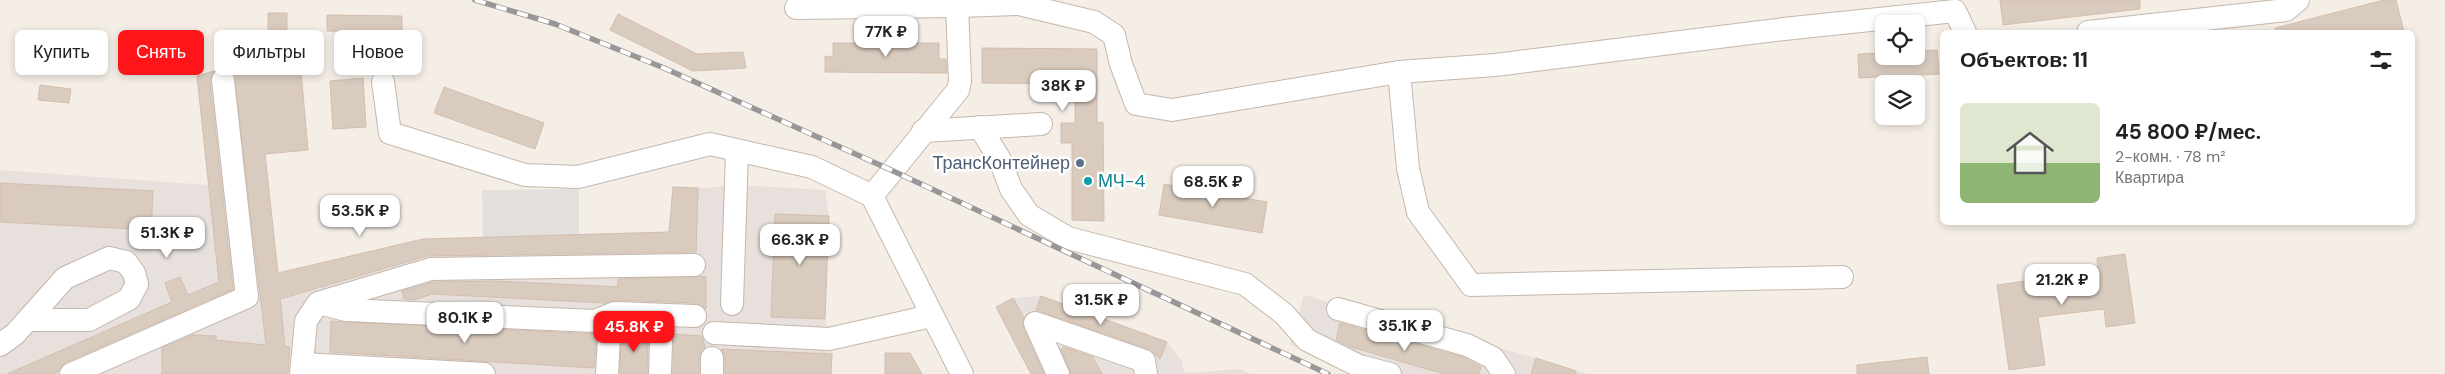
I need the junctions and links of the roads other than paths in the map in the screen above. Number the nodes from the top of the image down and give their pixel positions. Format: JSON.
{"nodes":[{"id":1,"x":2298,"y":0,"type":"edge"},
{"id":2,"x":957,"y":6,"type":"junction"},
{"id":3,"x":796,"y":8,"type":"dead end"},
{"id":4,"x":1964,"y":30,"type":"edge"},
{"id":5,"x":2106,"y":30,"type":"edge"},
{"id":6,"x":1400,"y":72,"type":"junction"},
{"id":7,"x":223,"y":80,"type":"dead end"},
{"id":8,"x":383,"y":82,"type":"dead end"},
{"id":9,"x":1041,"y":124,"type":"dead end"},
{"id":10,"x":980,"y":127,"type":"junction"},
{"id":11,"x":923,"y":131,"type":"junction"},
{"id":12,"x":737,"y":151,"type":"junction"},
{"id":13,"x":872,"y":196,"type":"junction"},
{"id":14,"x":694,"y":265,"type":"dead end"},
{"id":15,"x":1842,"y":277,"type":"dead end"},
{"id":16,"x":318,"y":303,"type":"junction"},
{"id":17,"x":732,"y":304,"type":"dead end"},
{"id":18,"x":1338,"y":309,"type":"dead end"},
{"id":19,"x":695,"y":316,"type":"dead end"},
{"id":20,"x":931,"y":316,"type":"junction"},
{"id":21,"x":28,"y":320,"type":"dead end"},
{"id":22,"x":714,"y":333,"type":"dead end"},
{"id":23,"x":609,"y":338,"type":"dead end"},
{"id":24,"x":661,"y":342,"type":"dead end"},
{"id":25,"x":0,"y":345,"type":"edge"},
{"id":26,"x":301,"y":369,"type":"edge"},
{"id":27,"x":71,"y":374,"type":"edge"},
{"id":28,"x":484,"y":374,"type":"edge"},
{"id":29,"x":607,"y":374,"type":"edge"},
{"id":30,"x":660,"y":374,"type":"edge"},
{"id":31,"x":962,"y":374,"type":"edge"},
{"id":32,"x":1058,"y":374,"type":"edge"},
{"id":33,"x":1146,"y":374,"type":"edge"},
{"id":34,"x":1390,"y":374,"type":"edge"},
{"id":35,"x":1504,"y":374,"type":"edge"}],
"edges":[{"from":1,"to":5,"type":"lane"},
{"from":2,"to":3,"type":"lane"},
{"from":2,"to":6,"type":"lane"},
{"from":2,"to":11,"type":"lane"},
{"from":4,"to":6,"type":"lane"},
{"from":6,"to":15,"type":"lane"},
{"from":7,"to":27,"type":"lane"},
{"from":8,"to":12,"type":"lane"},
{"from":9,"to":10,"type":"lane"},
{"from":10,"to":11,"type":"lane"},
{"from":10,"to":34,"type":"lane"},
{"from":11,"to":13,"type":"lane"},
{"from":12,"to":13,"type":"lane"},
{"from":12,"to":17,"type":"lane"},
{"from":13,"to":20,"type":"lane"},
{"from":14,"to":16,"type":"lane"},
{"from":16,"to":19,"type":"lane"},
{"from":16,"to":26,"type":"lane"},
{"from":18,"to":35,"type":"lane"},
{"from":20,"to":22,"type":"lane"},
{"from":20,"to":31,"type":"lane"},
{"from":21,"to":25,"type":"lane"},
{"from":23,"to":29,"type":"lane"},
{"from":24,"to":30,"type":"lane"},
{"from":26,"to":28,"type":"lane"},
{"from":32,"to":33,"type":"lane"}]}
